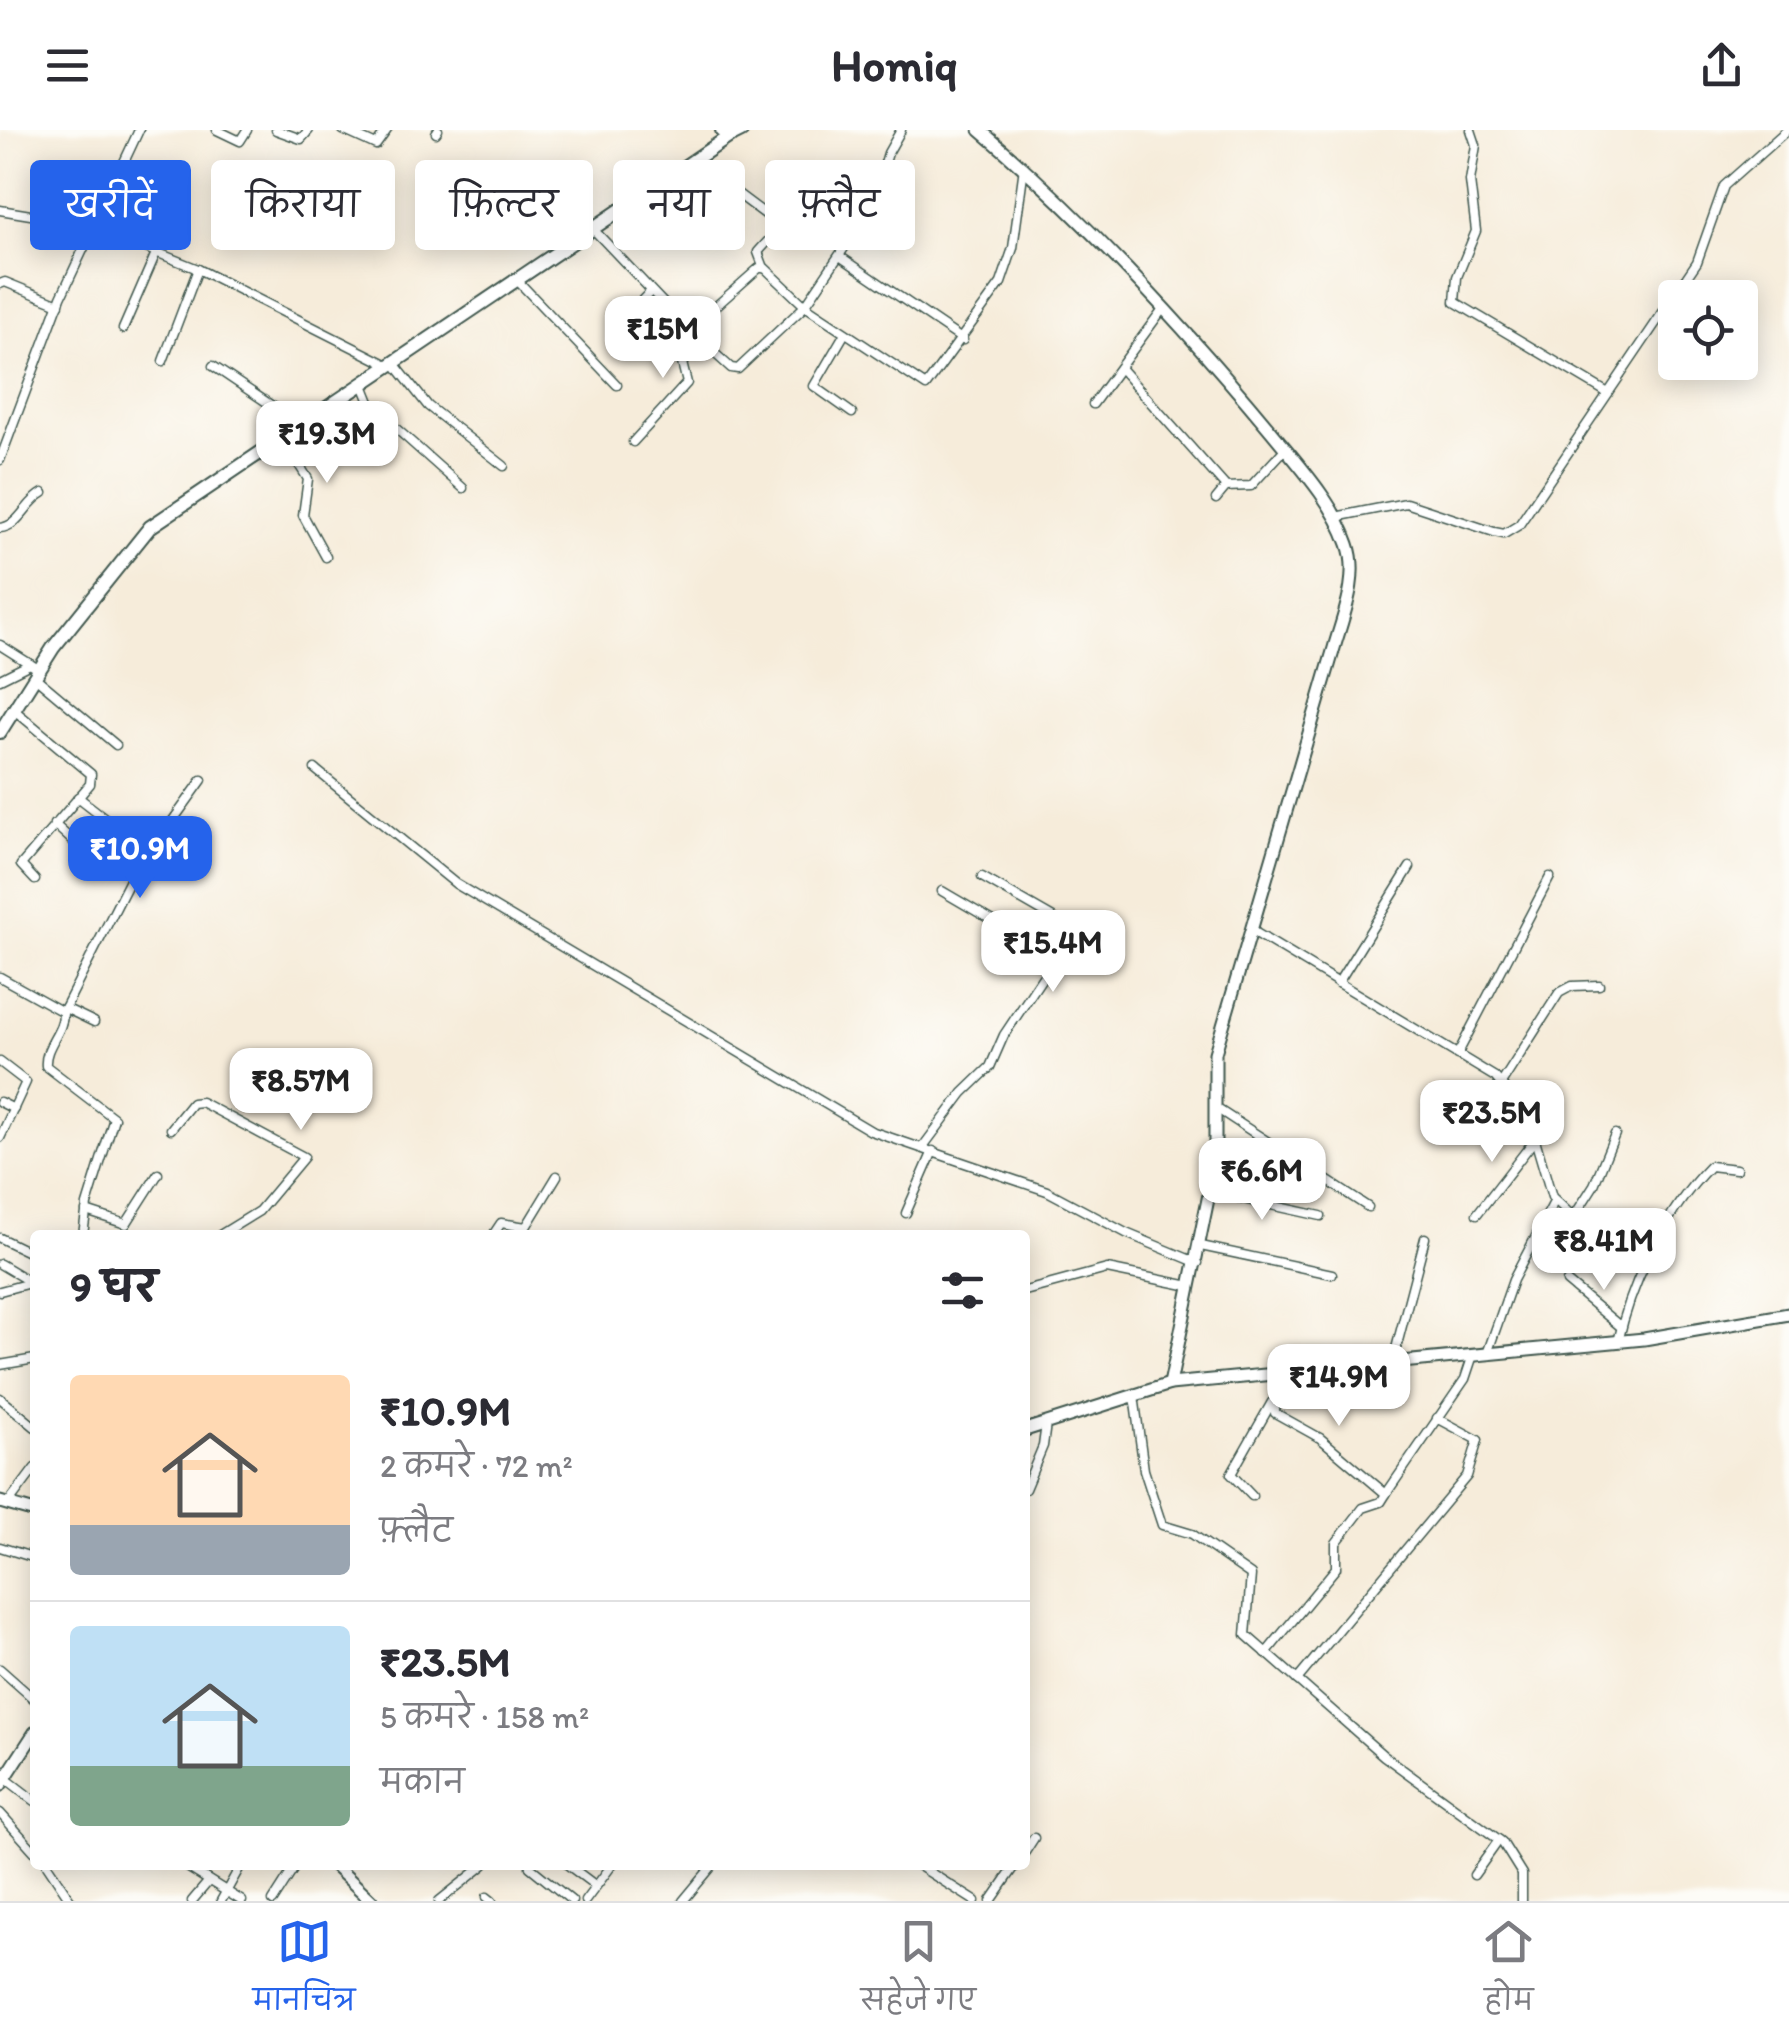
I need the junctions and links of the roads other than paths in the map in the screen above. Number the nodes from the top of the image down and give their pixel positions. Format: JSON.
{"nodes":[{"id":1,"x":139,"y":130,"type":"edge"},
{"id":2,"x":217,"y":130,"type":"edge"},
{"id":3,"x":247,"y":130,"type":"edge"},
{"id":4,"x":276,"y":130,"type":"edge"},
{"id":5,"x":308,"y":130,"type":"edge"},
{"id":6,"x":343,"y":130,"type":"edge"},
{"id":7,"x":387,"y":130,"type":"edge"},
{"id":8,"x":902,"y":130,"type":"edge"},
{"id":9,"x":980,"y":130,"type":"edge"},
{"id":10,"x":1471,"y":130,"type":"edge"},
{"id":11,"x":1787,"y":130,"type":"edge"},
{"id":12,"x":732,"y":131,"type":"edge"},
{"id":13,"x":126,"y":160,"type":"edge"},
{"id":14,"x":695,"y":160,"type":"edge"},
{"id":15,"x":1024,"y":168,"type":"junction"},
{"id":16,"x":745,"y":199,"type":"edge"},
{"id":17,"x":0,"y":210,"type":"edge"},
{"id":18,"x":30,"y":215,"type":"edge"},
{"id":19,"x":593,"y":229,"type":"edge"},
{"id":20,"x":84,"y":250,"type":"edge"},
{"id":21,"x":151,"y":250,"type":"edge"},
{"id":22,"x":560,"y":250,"type":"edge"},
{"id":23,"x":156,"y":253,"type":"junction"},
{"id":24,"x":841,"y":258,"type":"junction"},
{"id":25,"x":764,"y":268,"type":"junction"},
{"id":26,"x":198,"y":269,"type":"junction"},
{"id":27,"x":516,"y":280,"type":"junction"},
{"id":28,"x":0,"y":284,"type":"edge"},
{"id":29,"x":651,"y":290,"type":"junction"},
{"id":30,"x":59,"y":304,"type":"junction"},
{"id":31,"x":804,"y":306,"type":"junction"},
{"id":32,"x":1162,"y":310,"type":"junction"},
{"id":33,"x":124,"y":329,"type":"dead end"},
{"id":34,"x":613,"y":330,"type":"dead end"},
{"id":35,"x":688,"y":330,"type":"junction"},
{"id":36,"x":845,"y":333,"type":"junction"},
{"id":37,"x":963,"y":340,"type":"junction"},
{"id":38,"x":703,"y":343,"type":"junction"},
{"id":39,"x":162,"y":361,"type":"dead end"},
{"id":40,"x":390,"y":363,"type":"junction"},
{"id":41,"x":213,"y":366,"type":"dead end"},
{"id":42,"x":1120,"y":368,"type":"junction"},
{"id":43,"x":362,"y":382,"type":"junction"},
{"id":44,"x":617,"y":385,"type":"dead end"},
{"id":45,"x":1608,"y":394,"type":"junction"},
{"id":46,"x":1093,"y":404,"type":"dead end"},
{"id":47,"x":852,"y":413,"type":"dead end"},
{"id":48,"x":298,"y":424,"type":"junction"},
{"id":49,"x":281,"y":436,"type":"junction"},
{"id":50,"x":633,"y":442,"type":"dead end"},
{"id":51,"x":1286,"y":449,"type":"junction"},
{"id":52,"x":0,"y":460,"type":"edge"},
{"id":53,"x":504,"y":466,"type":"dead end"},
{"id":54,"x":1226,"y":487,"type":"junction"},
{"id":55,"x":463,"y":488,"type":"dead end"},
{"id":56,"x":42,"y":494,"type":"dead end"},
{"id":57,"x":1216,"y":499,"type":"dead end"},
{"id":58,"x":1335,"y":518,"type":"junction"},
{"id":59,"x":0,"y":528,"type":"edge"},
{"id":60,"x":326,"y":557,"type":"dead end"},
{"id":61,"x":0,"y":645,"type":"edge"},
{"id":62,"x":34,"y":670,"type":"junction"},
{"id":63,"x":0,"y":678,"type":"edge"},
{"id":64,"x":12,"y":709,"type":"junction"},
{"id":65,"x":0,"y":732,"type":"edge"},
{"id":66,"x":116,"y":745,"type":"dead end"},
{"id":67,"x":314,"y":769,"type":"dead end"},
{"id":68,"x":202,"y":780,"type":"dead end"},
{"id":69,"x":78,"y":798,"type":"junction"},
{"id":70,"x":54,"y":824,"type":"junction"},
{"id":71,"x":123,"y":832,"type":"dead end"},
{"id":72,"x":94,"y":860,"type":"dead end"},
{"id":73,"x":1410,"y":867,"type":"dead end"},
{"id":74,"x":982,"y":877,"type":"dead end"},
{"id":75,"x":1550,"y":877,"type":"dead end"},
{"id":76,"x":35,"y":880,"type":"dead end"},
{"id":77,"x":942,"y":892,"type":"dead end"},
{"id":78,"x":1250,"y":930,"type":"junction"},
{"id":79,"x":1054,"y":960,"type":"junction"},
{"id":80,"x":0,"y":977,"type":"edge"},
{"id":81,"x":1338,"y":983,"type":"junction"},
{"id":82,"x":1599,"y":985,"type":"dead end"},
{"id":83,"x":64,"y":1010,"type":"junction"},
{"id":84,"x":94,"y":1022,"type":"dead end"},
{"id":85,"x":1457,"y":1055,"type":"junction"},
{"id":86,"x":0,"y":1062,"type":"edge"},
{"id":87,"x":1501,"y":1084,"type":"junction"},
{"id":88,"x":0,"y":1102,"type":"edge"},
{"id":89,"x":1216,"y":1108,"type":"junction"},
{"id":90,"x":14,"y":1109,"type":"junction"},
{"id":91,"x":171,"y":1129,"type":"dead end"},
{"id":92,"x":1614,"y":1134,"type":"dead end"},
{"id":93,"x":0,"y":1138,"type":"edge"},
{"id":94,"x":1536,"y":1138,"type":"junction"},
{"id":95,"x":922,"y":1148,"type":"junction"},
{"id":96,"x":933,"y":1151,"type":"junction"},
{"id":97,"x":1736,"y":1169,"type":"dead end"},
{"id":98,"x":158,"y":1174,"type":"dead end"},
{"id":99,"x":556,"y":1176,"type":"dead end"},
{"id":100,"x":1211,"y":1192,"type":"junction"},
{"id":101,"x":1555,"y":1200,"type":"junction"},
{"id":102,"x":1368,"y":1207,"type":"dead end"},
{"id":103,"x":86,"y":1211,"type":"junction"},
{"id":104,"x":906,"y":1213,"type":"dead end"},
{"id":105,"x":1478,"y":1214,"type":"dead end"},
{"id":106,"x":1322,"y":1216,"type":"dead end"},
{"id":107,"x":1573,"y":1218,"type":"junction"},
{"id":108,"x":84,"y":1230,"type":"edge"},
{"id":109,"x":228,"y":1230,"type":"edge"},
{"id":110,"x":497,"y":1230,"type":"edge"},
{"id":111,"x":1425,"y":1238,"type":"dead end"},
{"id":112,"x":3,"y":1239,"type":"edge"},
{"id":113,"x":1201,"y":1246,"type":"junction"},
{"id":114,"x":0,"y":1252,"type":"edge"},
{"id":115,"x":30,"y":1252,"type":"edge"},
{"id":116,"x":1198,"y":1263,"type":"junction"},
{"id":117,"x":0,"y":1264,"type":"edge"},
{"id":118,"x":1647,"y":1264,"type":"junction"},
{"id":119,"x":1332,"y":1274,"type":"dead end"},
{"id":120,"x":30,"y":1282,"type":"edge"},
{"id":121,"x":1567,"y":1282,"type":"dead end"},
{"id":122,"x":30,"y":1285,"type":"edge"},
{"id":123,"x":1193,"y":1286,"type":"junction"},
{"id":124,"x":1030,"y":1290,"type":"edge"},
{"id":125,"x":0,"y":1291,"type":"edge"},
{"id":126,"x":1789,"y":1314,"type":"edge"},
{"id":127,"x":1621,"y":1328,"type":"junction"},
{"id":128,"x":1618,"y":1342,"type":"junction"},
{"id":129,"x":1487,"y":1354,"type":"junction"},
{"id":130,"x":1473,"y":1356,"type":"junction"},
{"id":131,"x":30,"y":1360,"type":"edge"},
{"id":132,"x":1392,"y":1364,"type":"junction"},
{"id":133,"x":0,"y":1365,"type":"edge"},
{"id":134,"x":1276,"y":1376,"type":"junction"},
{"id":135,"x":1170,"y":1384,"type":"junction"},
{"id":136,"x":1134,"y":1395,"type":"junction"},
{"id":137,"x":0,"y":1398,"type":"edge"},
{"id":138,"x":1272,"y":1402,"type":"junction"},
{"id":139,"x":1436,"y":1418,"type":"junction"},
{"id":140,"x":30,"y":1423,"type":"edge"},
{"id":141,"x":1046,"y":1424,"type":"junction"},
{"id":142,"x":1030,"y":1429,"type":"edge"},
{"id":143,"x":30,"y":1474,"type":"edge"},
{"id":144,"x":1030,"y":1478,"type":"edge"},
{"id":145,"x":1386,"y":1494,"type":"junction"},
{"id":146,"x":1252,"y":1496,"type":"dead end"},
{"id":147,"x":4,"y":1503,"type":"edge"},
{"id":148,"x":30,"y":1511,"type":"edge"},
{"id":149,"x":0,"y":1547,"type":"edge"},
{"id":150,"x":30,"y":1556,"type":"edge"},
{"id":151,"x":1266,"y":1653,"type":"junction"},
{"id":152,"x":0,"y":1669,"type":"edge"},
{"id":153,"x":1296,"y":1680,"type":"junction"},
{"id":154,"x":30,"y":1696,"type":"edge"},
{"id":155,"x":30,"y":1740,"type":"edge"},
{"id":156,"x":2,"y":1782,"type":"edge"},
{"id":157,"x":30,"y":1798,"type":"edge"},
{"id":158,"x":0,"y":1813,"type":"edge"},
{"id":159,"x":1034,"y":1838,"type":"dead end"},
{"id":160,"x":1499,"y":1840,"type":"junction"},
{"id":161,"x":1030,"y":1844,"type":"edge"},
{"id":162,"x":30,"y":1846,"type":"edge"},
{"id":163,"x":50,"y":1870,"type":"edge"},
{"id":164,"x":191,"y":1870,"type":"edge"},
{"id":165,"x":239,"y":1870,"type":"edge"},
{"id":166,"x":293,"y":1870,"type":"edge"},
{"id":167,"x":339,"y":1870,"type":"edge"},
{"id":168,"x":478,"y":1870,"type":"edge"},
{"id":169,"x":534,"y":1870,"type":"edge"},
{"id":170,"x":575,"y":1870,"type":"edge"},
{"id":171,"x":608,"y":1870,"type":"edge"},
{"id":172,"x":708,"y":1870,"type":"edge"},
{"id":173,"x":926,"y":1870,"type":"edge"},
{"id":174,"x":1013,"y":1870,"type":"edge"},
{"id":175,"x":1474,"y":1876,"type":"dead end"},
{"id":176,"x":208,"y":1882,"type":"junction"},
{"id":177,"x":596,"y":1886,"type":"junction"},
{"id":178,"x":223,"y":1897,"type":"edge"},
{"id":179,"x":72,"y":1901,"type":"edge"},
{"id":180,"x":192,"y":1901,"type":"edge"},
{"id":181,"x":242,"y":1901,"type":"edge"},
{"id":182,"x":273,"y":1901,"type":"edge"},
{"id":183,"x":372,"y":1901,"type":"edge"},
{"id":184,"x":439,"y":1901,"type":"edge"},
{"id":185,"x":572,"y":1901,"type":"edge"},
{"id":186,"x":585,"y":1901,"type":"edge"},
{"id":187,"x":683,"y":1901,"type":"edge"},
{"id":188,"x":975,"y":1901,"type":"edge"},
{"id":189,"x":991,"y":1901,"type":"edge"},
{"id":190,"x":1522,"y":1901,"type":"edge"}],
"edges":[{"from":1,"to":13,"type":"street"},
{"from":2,"to":3,"type":"street"},
{"from":4,"to":5,"type":"street"},
{"from":6,"to":7,"type":"street"},
{"from":8,"to":24,"type":"street"},
{"from":9,"to":15,"type":"main road"},
{"from":10,"to":45,"type":"street"},
{"from":11,"to":45,"type":"street"},
{"from":12,"to":14,"type":"main road"},
{"from":15,"to":32,"type":"main road"},
{"from":15,"to":37,"type":"street"},
{"from":16,"to":25,"type":"street"},
{"from":17,"to":18,"type":"street"},
{"from":19,"to":29,"type":"street"},
{"from":20,"to":30,"type":"street"},
{"from":21,"to":23,"type":"street"},
{"from":22,"to":27,"type":"main road"},
{"from":23,"to":26,"type":"street"},
{"from":23,"to":33,"type":"street"},
{"from":24,"to":31,"type":"street"},
{"from":24,"to":37,"type":"street"},
{"from":25,"to":31,"type":"street"},
{"from":25,"to":35,"type":"street"},
{"from":26,"to":39,"type":"street"},
{"from":26,"to":40,"type":"street"},
{"from":27,"to":40,"type":"main road"},
{"from":27,"to":44,"type":"street"},
{"from":28,"to":30,"type":"street"},
{"from":29,"to":34,"type":"street"},
{"from":29,"to":35,"type":"street"},
{"from":30,"to":52,"type":"street"},
{"from":31,"to":36,"type":"street"},
{"from":31,"to":38,"type":"street"},
{"from":32,"to":42,"type":"street"},
{"from":32,"to":51,"type":"main road"},
{"from":35,"to":38,"type":"street"},
{"from":36,"to":37,"type":"street"},
{"from":36,"to":47,"type":"street"},
{"from":38,"to":50,"type":"street"},
{"from":40,"to":43,"type":"main road"},
{"from":40,"to":53,"type":"street"},
{"from":41,"to":48,"type":"street"},
{"from":42,"to":46,"type":"street"},
{"from":42,"to":54,"type":"street"},
{"from":43,"to":48,"type":"main road"},
{"from":43,"to":55,"type":"street"},
{"from":45,"to":58,"type":"street"},
{"from":48,"to":49,"type":"main road"},
{"from":49,"to":60,"type":"street"},
{"from":49,"to":62,"type":"main road"},
{"from":51,"to":54,"type":"street"},
{"from":51,"to":58,"type":"main road"},
{"from":54,"to":57,"type":"street"},
{"from":56,"to":59,"type":"street"},
{"from":58,"to":78,"type":"main road"},
{"from":61,"to":62,"type":"street"},
{"from":62,"to":63,"type":"street"},
{"from":62,"to":64,"type":"main road"},
{"from":62,"to":66,"type":"street"},
{"from":64,"to":65,"type":"main road"},
{"from":64,"to":69,"type":"street"},
{"from":67,"to":95,"type":"street"},
{"from":68,"to":83,"type":"street"},
{"from":69,"to":70,"type":"street"},
{"from":69,"to":71,"type":"street"},
{"from":70,"to":72,"type":"street"},
{"from":70,"to":76,"type":"street"},
{"from":73,"to":81,"type":"street"},
{"from":74,"to":79,"type":"street"},
{"from":75,"to":85,"type":"street"},
{"from":77,"to":79,"type":"street"},
{"from":78,"to":81,"type":"street"},
{"from":78,"to":89,"type":"main road"},
{"from":79,"to":95,"type":"street"},
{"from":80,"to":83,"type":"street"},
{"from":81,"to":85,"type":"street"},
{"from":82,"to":87,"type":"street"},
{"from":83,"to":84,"type":"street"},
{"from":83,"to":103,"type":"street"},
{"from":85,"to":87,"type":"street"},
{"from":86,"to":90,"type":"street"},
{"from":87,"to":94,"type":"street"},
{"from":88,"to":90,"type":"street"},
{"from":89,"to":100,"type":"main road"},
{"from":89,"to":102,"type":"street"},
{"from":90,"to":93,"type":"street"},
{"from":91,"to":109,"type":"street"},
{"from":92,"to":107,"type":"street"},
{"from":94,"to":101,"type":"street"},
{"from":94,"to":105,"type":"street"},
{"from":95,"to":96,"type":"street"},
{"from":96,"to":104,"type":"street"},
{"from":96,"to":116,"type":"street"},
{"from":97,"to":118,"type":"street"},
{"from":98,"to":103,"type":"street"},
{"from":99,"to":110,"type":"street"},
{"from":100,"to":106,"type":"street"},
{"from":100,"to":113,"type":"main road"},
{"from":101,"to":107,"type":"street"},
{"from":101,"to":129,"type":"street"},
{"from":103,"to":108,"type":"street"},
{"from":107,"to":118,"type":"street"},
{"from":111,"to":132,"type":"street"},
{"from":112,"to":114,"type":"street"},
{"from":112,"to":115,"type":"street"},
{"from":113,"to":116,"type":"main road"},
{"from":113,"to":119,"type":"street"},
{"from":116,"to":123,"type":"main road"},
{"from":117,"to":120,"type":"street"},
{"from":118,"to":127,"type":"street"},
{"from":121,"to":127,"type":"street"},
{"from":122,"to":125,"type":"street"},
{"from":123,"to":124,"type":"street"},
{"from":123,"to":135,"type":"main road"},
{"from":126,"to":128,"type":"main road"},
{"from":127,"to":128,"type":"street"},
{"from":128,"to":129,"type":"main road"},
{"from":129,"to":130,"type":"main road"},
{"from":130,"to":132,"type":"main road"},
{"from":130,"to":139,"type":"street"},
{"from":131,"to":133,"type":"street"},
{"from":132,"to":134,"type":"main road"},
{"from":134,"to":135,"type":"main road"},
{"from":134,"to":138,"type":"street"},
{"from":135,"to":136,"type":"main road"},
{"from":136,"to":141,"type":"main road"},
{"from":136,"to":151,"type":"street"},
{"from":137,"to":140,"type":"street"},
{"from":138,"to":145,"type":"street"},
{"from":138,"to":146,"type":"street"},
{"from":139,"to":145,"type":"street"},
{"from":139,"to":153,"type":"street"},
{"from":141,"to":142,"type":"main road"},
{"from":141,"to":144,"type":"street"},
{"from":143,"to":147,"type":"street"},
{"from":145,"to":151,"type":"street"},
{"from":147,"to":148,"type":"main road"},
{"from":149,"to":150,"type":"street"},
{"from":151,"to":153,"type":"street"},
{"from":152,"to":154,"type":"street"},
{"from":153,"to":160,"type":"street"},
{"from":155,"to":156,"type":"main road"},
{"from":156,"to":157,"type":"street"},
{"from":158,"to":162,"type":"street"},
{"from":159,"to":161,"type":"street"},
{"from":160,"to":175,"type":"street"},
{"from":160,"to":190,"type":"street"},
{"from":163,"to":179,"type":"street"},
{"from":164,"to":176,"type":"street"},
{"from":165,"to":178,"type":"street"},
{"from":166,"to":182,"type":"street"},
{"from":167,"to":183,"type":"main road"},
{"from":168,"to":184,"type":"street"},
{"from":169,"to":185,"type":"street"},
{"from":170,"to":177,"type":"street"},
{"from":171,"to":177,"type":"street"},
{"from":172,"to":187,"type":"street"},
{"from":173,"to":188,"type":"street"},
{"from":174,"to":189,"type":"street"},
{"from":176,"to":178,"type":"street"},
{"from":176,"to":180,"type":"street"},
{"from":177,"to":186,"type":"street"},
{"from":178,"to":181,"type":"street"}]}
